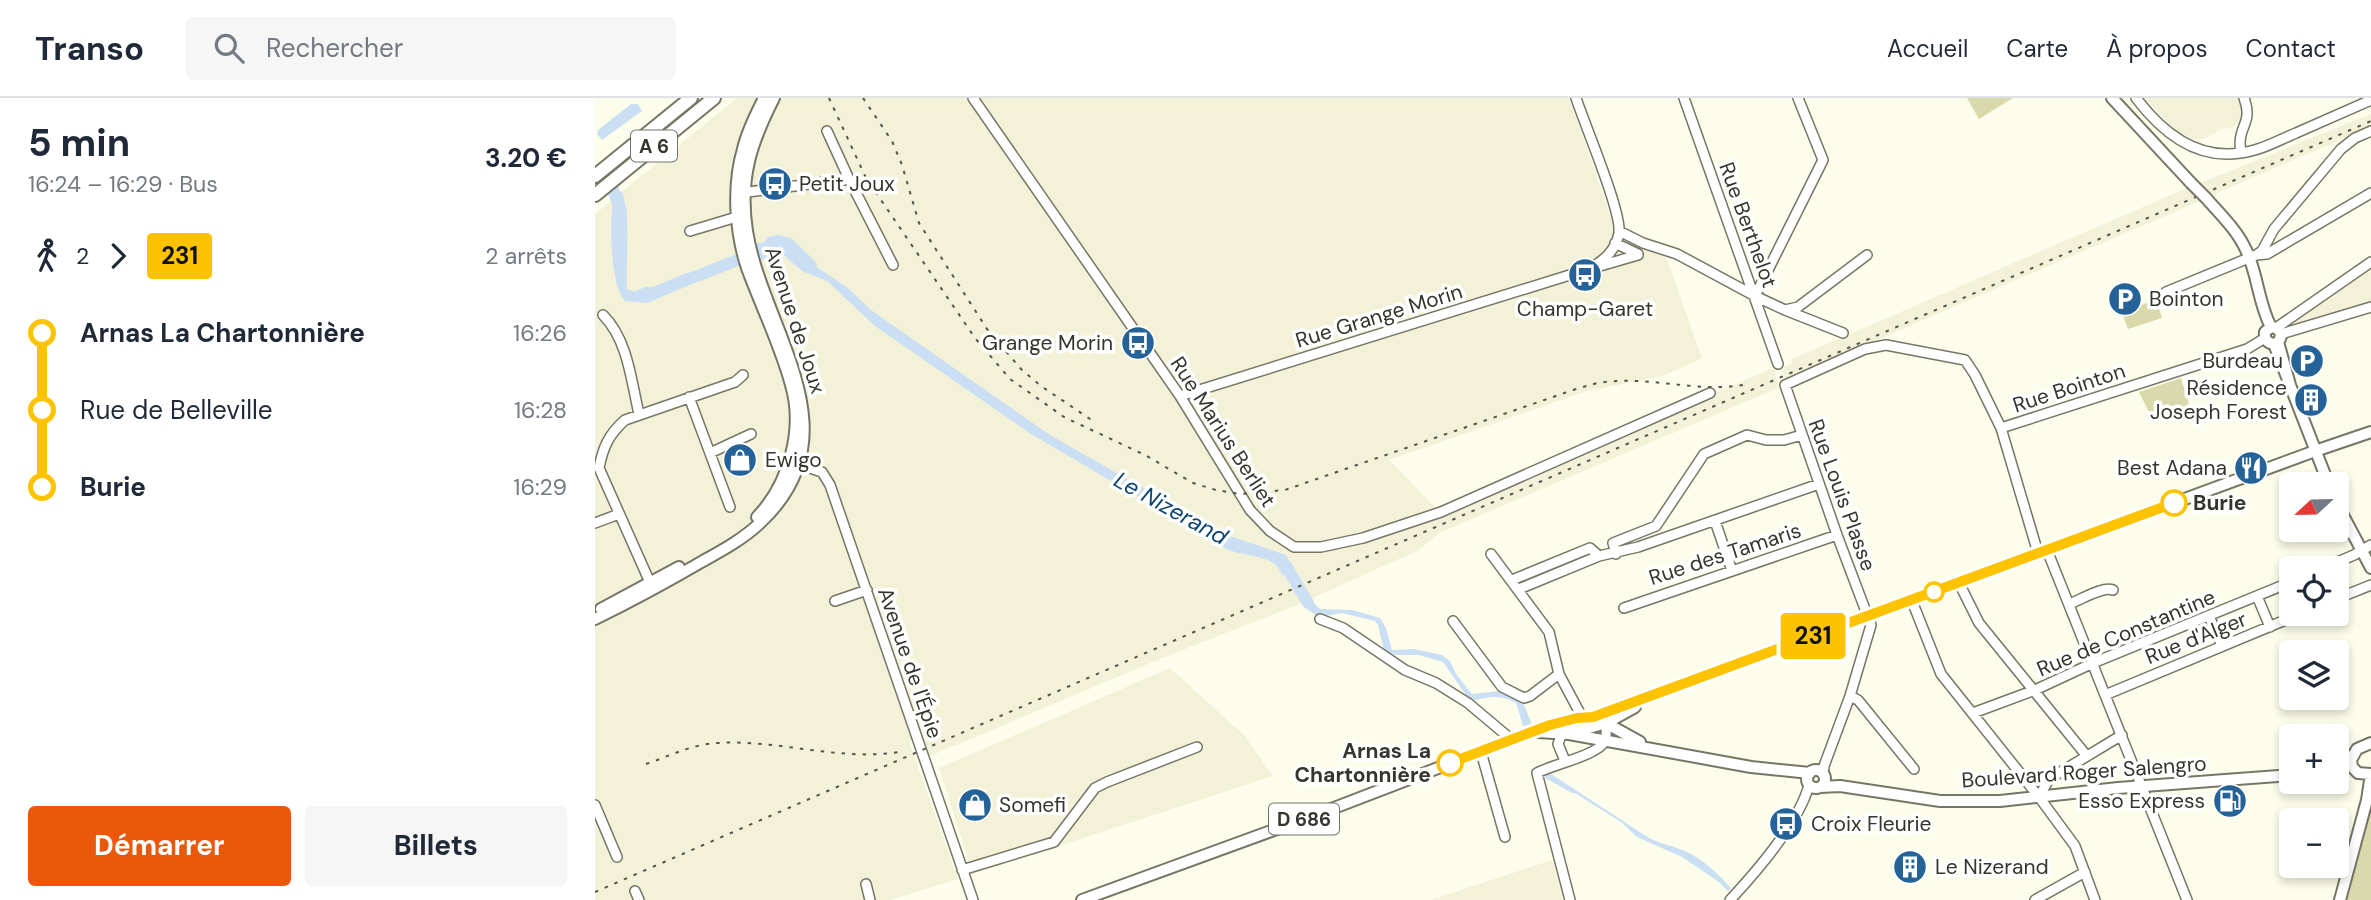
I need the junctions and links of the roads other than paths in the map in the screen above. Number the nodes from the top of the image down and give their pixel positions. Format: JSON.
{"nodes":[{"id":1,"x":691,"y":98,"type":"edge"},
{"id":2,"x":714,"y":98,"type":"edge"},
{"id":3,"x":764,"y":98,"type":"edge"},
{"id":4,"x":774,"y":98,"type":"edge"},
{"id":5,"x":974,"y":98,"type":"edge"},
{"id":6,"x":1576,"y":98,"type":"edge"},
{"id":7,"x":1684,"y":98,"type":"edge"},
{"id":8,"x":1798,"y":98,"type":"edge"},
{"id":9,"x":2112,"y":98,"type":"edge"},
{"id":10,"x":2136,"y":98,"type":"edge"},
{"id":11,"x":2244,"y":98,"type":"edge"},
{"id":12,"x":2371,"y":100,"type":"edge"},
{"id":13,"x":827,"y":131,"type":"dead end"},
{"id":14,"x":2371,"y":131,"type":"edge"},
{"id":15,"x":2241,"y":153,"type":"junction"},
{"id":16,"x":595,"y":176,"type":"edge"},
{"id":17,"x":849,"y":179,"type":"junction"},
{"id":18,"x":741,"y":193,"type":"junction"},
{"id":19,"x":2371,"y":193,"type":"edge"},
{"id":20,"x":595,"y":195,"type":"edge"},
{"id":21,"x":742,"y":215,"type":"junction"},
{"id":22,"x":690,"y":231,"type":"dead end"},
{"id":23,"x":1619,"y":231,"type":"junction"},
{"id":24,"x":1615,"y":243,"type":"junction"},
{"id":25,"x":1643,"y":243,"type":"junction"},
{"id":26,"x":1638,"y":255,"type":"junction"},
{"id":27,"x":1867,"y":255,"type":"dead end"},
{"id":28,"x":2253,"y":257,"type":"junction"},
{"id":29,"x":2371,"y":262,"type":"edge"},
{"id":30,"x":893,"y":265,"type":"dead end"},
{"id":31,"x":1588,"y":269,"type":"junction"},
{"id":32,"x":2166,"y":292,"type":"dead end"},
{"id":33,"x":1755,"y":296,"type":"junction"},
{"id":34,"x":2371,"y":307,"type":"edge"},
{"id":35,"x":1785,"y":310,"type":"junction"},
{"id":36,"x":603,"y":315,"type":"dead end"},
{"id":37,"x":1843,"y":333,"type":"dead end"},
{"id":38,"x":2274,"y":335,"type":"junction"},
{"id":39,"x":1777,"y":364,"type":"dead end"},
{"id":40,"x":743,"y":375,"type":"dead end"},
{"id":41,"x":1710,"y":393,"type":"dead end"},
{"id":42,"x":1180,"y":396,"type":"junction"},
{"id":43,"x":689,"y":397,"type":"junction"},
{"id":44,"x":639,"y":414,"type":"junction"},
{"id":45,"x":2001,"y":428,"type":"junction"},
{"id":46,"x":2371,"y":432,"type":"edge"},
{"id":47,"x":751,"y":434,"type":"dead end"},
{"id":48,"x":1802,"y":435,"type":"junction"},
{"id":49,"x":2315,"y":451,"type":"junction"},
{"id":50,"x":710,"y":453,"type":"junction"},
{"id":51,"x":793,"y":463,"type":"junction"},
{"id":52,"x":597,"y":467,"type":"edge"},
{"id":53,"x":2324,"y":472,"type":"edge"},
{"id":54,"x":1819,"y":484,"type":"junction"},
{"id":55,"x":730,"y":507,"type":"dead end"},
{"id":56,"x":619,"y":514,"type":"junction"},
{"id":57,"x":1715,"y":521,"type":"junction"},
{"id":58,"x":2349,"y":522,"type":"edge"},
{"id":59,"x":595,"y":523,"type":"edge"},
{"id":60,"x":1837,"y":535,"type":"junction"},
{"id":61,"x":2366,"y":548,"type":"edge"},
{"id":62,"x":2042,"y":551,"type":"junction"},
{"id":63,"x":1491,"y":554,"type":"dead end"},
{"id":64,"x":1616,"y":554,"type":"junction"},
{"id":65,"x":1599,"y":556,"type":"junction"},
{"id":66,"x":2349,"y":556,"type":"edge"},
{"id":67,"x":2371,"y":568,"type":"edge"},
{"id":68,"x":1732,"y":571,"type":"junction"},
{"id":69,"x":1512,"y":580,"type":"junction"},
{"id":70,"x":1959,"y":583,"type":"junction"},
{"id":71,"x":2371,"y":584,"type":"edge"},
{"id":72,"x":651,"y":586,"type":"junction"},
{"id":73,"x":2279,"y":587,"type":"edge"},
{"id":74,"x":1518,"y":589,"type":"junction"},
{"id":75,"x":867,"y":590,"type":"junction"},
{"id":76,"x":2113,"y":590,"type":"dead end"},
{"id":77,"x":2349,"y":593,"type":"edge"},
{"id":78,"x":2257,"y":596,"type":"junction"},
{"id":79,"x":835,"y":601,"type":"dead end"},
{"id":80,"x":1912,"y":601,"type":"junction"},
{"id":81,"x":2069,"y":604,"type":"junction"},
{"id":82,"x":1624,"y":608,"type":"dead end"},
{"id":83,"x":595,"y":612,"type":"edge"},
{"id":84,"x":2209,"y":616,"type":"junction"},
{"id":85,"x":1868,"y":617,"type":"junction"},
{"id":86,"x":595,"y":620,"type":"edge"},
{"id":87,"x":1320,"y":620,"type":"dead end"},
{"id":88,"x":1453,"y":621,"type":"dead end"},
{"id":89,"x":2279,"y":623,"type":"edge"},
{"id":90,"x":2270,"y":627,"type":"junction"},
{"id":91,"x":2222,"y":646,"type":"junction"},
{"id":92,"x":2093,"y":663,"type":"junction"},
{"id":93,"x":1559,"y":674,"type":"junction"},
{"id":94,"x":2035,"y":690,"type":"junction"},
{"id":95,"x":1656,"y":694,"type":"junction"},
{"id":96,"x":2105,"y":695,"type":"junction"},
{"id":97,"x":1850,"y":696,"type":"junction"},
{"id":98,"x":1973,"y":713,"type":"junction"},
{"id":99,"x":1588,"y":717,"type":"junction"},
{"id":100,"x":1607,"y":723,"type":"junction"},
{"id":101,"x":1530,"y":734,"type":"junction"},
{"id":102,"x":1565,"y":734,"type":"junction"},
{"id":103,"x":2122,"y":736,"type":"junction"},
{"id":104,"x":1606,"y":739,"type":"junction"},
{"id":105,"x":1512,"y":740,"type":"junction"},
{"id":106,"x":2369,"y":745,"type":"edge"},
{"id":107,"x":1197,"y":747,"type":"dead end"},
{"id":108,"x":1652,"y":748,"type":"junction"},
{"id":109,"x":1481,"y":752,"type":"junction"},
{"id":110,"x":2086,"y":755,"type":"junction"},
{"id":111,"x":2351,"y":756,"type":"joint"},
{"id":112,"x":1565,"y":761,"type":"junction"},
{"id":113,"x":1914,"y":769,"type":"dead end"},
{"id":114,"x":2365,"y":774,"type":"edge"},
{"id":115,"x":2279,"y":776,"type":"edge"},
{"id":116,"x":1817,"y":778,"type":"junction"},
{"id":117,"x":2143,"y":787,"type":"junction"},
{"id":118,"x":2039,"y":797,"type":"junction"},
{"id":119,"x":595,"y":805,"type":"edge"},
{"id":120,"x":1505,"y":837,"type":"dead end"},
{"id":121,"x":617,"y":857,"type":"dead end"},
{"id":122,"x":962,"y":870,"type":"junction"},
{"id":123,"x":2085,"y":872,"type":"junction"},
{"id":124,"x":866,"y":884,"type":"dead end"},
{"id":125,"x":870,"y":900,"type":"edge"},
{"id":126,"x":972,"y":900,"type":"edge"},
{"id":127,"x":1082,"y":900,"type":"edge"},
{"id":128,"x":1570,"y":900,"type":"edge"},
{"id":129,"x":1730,"y":900,"type":"edge"},
{"id":130,"x":2035,"y":900,"type":"edge"},
{"id":131,"x":2095,"y":900,"type":"edge"},
{"id":132,"x":2187,"y":900,"type":"edge"},
{"id":133,"x":2340,"y":900,"type":"edge"}],
"edges":[{"from":1,"to":16,"type":"highway","number":"A 6"},
{"from":2,"to":20,"type":"highway","number":"A 6"},
{"from":3,"to":18,"type":"main road","name":"Avenue de Joux"},
{"from":4,"to":18,"type":"main road","name":"Avenue de Joux"},
{"from":5,"to":42,"type":"street","name":"Rue Marius Berliet"},
{"from":6,"to":23,"type":"street"},
{"from":7,"to":33,"type":"street","name":"Rue Berthelot"},
{"from":8,"to":33,"type":"street"},
{"from":9,"to":28,"type":"main road","bridge":true},
{"from":10,"to":15,"type":"street"},
{"from":11,"to":15,"type":"street"},
{"from":12,"to":15,"type":"street"},
{"from":13,"to":17,"type":"street"},
{"from":14,"to":28,"type":"street"},
{"from":17,"to":18,"type":"street"},
{"from":17,"to":30,"type":"street"},
{"from":18,"to":21,"type":"main road","name":"Avenue de Joux"},
{"from":19,"to":28,"type":"street"},
{"from":21,"to":22,"type":"street"},
{"from":21,"to":51,"type":"main road","name":"Avenue de Joux"},
{"from":23,"to":24,"type":"street"},
{"from":23,"to":25,"type":"street"},
{"from":24,"to":26,"type":"street"},
{"from":24,"to":31,"type":"street","name":"Rue Grange Morin"},
{"from":25,"to":26,"type":"street"},
{"from":25,"to":33,"type":"street"},
{"from":26,"to":31,"type":"street","name":"Rue Grange Morin"},
{"from":27,"to":35,"type":"street"},
{"from":28,"to":32,"type":"street"},
{"from":28,"to":38,"type":"main road"},
{"from":29,"to":38,"type":"street"},
{"from":31,"to":42,"type":"street","name":"Rue Grange Morin"},
{"from":33,"to":35,"type":"street"},
{"from":33,"to":39,"type":"street","name":"Rue Berthelot"},
{"from":34,"to":38,"type":"street","name":"Rue Bointon"},
{"from":35,"to":37,"type":"street"},
{"from":36,"to":44,"type":"street"},
{"from":38,"to":45,"type":"street","name":"Rue Bointon"},
{"from":38,"to":49,"type":"main road"},
{"from":40,"to":43,"type":"street"},
{"from":41,"to":42,"type":"street","name":"Rue Marius Berliet"},
{"from":43,"to":44,"type":"street"},
{"from":43,"to":50,"type":"street"},
{"from":44,"to":52,"type":"street"},
{"from":45,"to":48,"type":"street","name":"Rue Louis Plasse"},
{"from":45,"to":62,"type":"street"},
{"from":46,"to":49,"type":"main road","number":"D 686"},
{"from":47,"to":50,"type":"street"},
{"from":48,"to":54,"type":"street","name":"Rue Louis Plasse"},
{"from":48,"to":64,"type":"street"},
{"from":49,"to":53,"type":"main road"},
{"from":49,"to":62,"type":"main road","number":"D 686"},
{"from":50,"to":55,"type":"street"},
{"from":51,"to":72,"type":"main road","name":"Avenue de Joux"},
{"from":51,"to":75,"type":"street","name":"Avenue de l'Épie"},
{"from":52,"to":56,"type":"street"},
{"from":54,"to":57,"type":"street"},
{"from":54,"to":60,"type":"street","name":"Rue Louis Plasse"},
{"from":56,"to":59,"type":"street"},
{"from":56,"to":72,"type":"street"},
{"from":57,"to":64,"type":"street"},
{"from":57,"to":68,"type":"street"},
{"from":58,"to":61,"type":"main road"},
{"from":60,"to":68,"type":"street","name":"Rue des Tamaris"},
{"from":60,"to":85,"type":"street","name":"Rue Louis Plasse"},
{"from":61,"to":66,"type":"street"},
{"from":61,"to":67,"type":"main road"},
{"from":62,"to":70,"type":"main road","number":"D 686"},
{"from":62,"to":81,"type":"street"},
{"from":63,"to":69,"type":"street"},
{"from":64,"to":65,"type":"street"},
{"from":65,"to":69,"type":"street"},
{"from":65,"to":74,"type":"street"},
{"from":68,"to":82,"type":"street","name":"Rue des Tamaris"},
{"from":69,"to":74,"type":"street"},
{"from":70,"to":80,"type":"main road","number":"D 686"},
{"from":70,"to":94,"type":"street"},
{"from":71,"to":77,"type":"street"},
{"from":72,"to":83,"type":"main road","name":"Avenue de Joux"},
{"from":72,"to":86,"type":"main road","name":"Avenue de Joux"},
{"from":73,"to":78,"type":"street","name":"Rue de Constantine"},
{"from":74,"to":93,"type":"street"},
{"from":75,"to":79,"type":"street"},
{"from":75,"to":122,"type":"street","name":"Avenue de l'Épie"},
{"from":76,"to":81,"type":"street"},
{"from":78,"to":84,"type":"street","name":"Rue de Constantine"},
{"from":78,"to":90,"type":"street"},
{"from":80,"to":85,"type":"main road","number":"D 686"},
{"from":80,"to":98,"type":"street"},
{"from":81,"to":92,"type":"street"},
{"from":84,"to":91,"type":"street"},
{"from":84,"to":92,"type":"street","name":"Rue de Constantine"},
{"from":85,"to":95,"type":"main road","number":"D 686"},
{"from":85,"to":97,"type":"street"},
{"from":87,"to":105,"type":"street"},
{"from":88,"to":93,"type":"street"},
{"from":89,"to":90,"type":"street","name":"Rue d'Alger"},
{"from":90,"to":91,"type":"street","name":"Rue d'Alger"},
{"from":91,"to":96,"type":"street","name":"Rue d'Alger"},
{"from":92,"to":94,"type":"street","name":"Rue de Constantine"},
{"from":92,"to":96,"type":"street"},
{"from":93,"to":99,"type":"street"},
{"from":94,"to":98,"type":"street","name":"Rue de Constantine"},
{"from":94,"to":110,"type":"street"},
{"from":95,"to":99,"type":"main road","number":"D 686"},
{"from":95,"to":100,"type":"main road","number":"D 686"},
{"from":96,"to":103,"type":"street"},
{"from":97,"to":113,"type":"street"},
{"from":97,"to":116,"type":"street"},
{"from":98,"to":118,"type":"street"},
{"from":99,"to":100,"type":"main road","name":"Boulevard Roger Salengro"},
{"from":99,"to":101,"type":"main road","number":"D 686"},
{"from":99,"to":102,"type":"street"},
{"from":100,"to":102,"type":"main road","number":"D 686"},
{"from":100,"to":104,"type":"street"},
{"from":100,"to":108,"type":"main road","name":"Boulevard Roger Salengro"},
{"from":101,"to":102,"type":"main road","number":"D 686"},
{"from":101,"to":105,"type":"main road","number":"D 686"},
{"from":102,"to":104,"type":"main road","name":"Boulevard Roger Salengro"},
{"from":102,"to":112,"type":"street"},
{"from":103,"to":110,"type":"street"},
{"from":103,"to":117,"type":"street"},
{"from":104,"to":108,"type":"main road","name":"Boulevard Roger Salengro"},
{"from":104,"to":112,"type":"street"},
{"from":105,"to":109,"type":"main road","number":"D 686"},
{"from":106,"to":111,"type":"main road"},
{"from":107,"to":122,"type":"street"},
{"from":108,"to":116,"type":"main road","name":"Boulevard Roger Salengro"},
{"from":109,"to":120,"type":"street"},
{"from":109,"to":127,"type":"main road","number":"D 686"},
{"from":110,"to":118,"type":"street"},
{"from":111,"to":114,"type":"main road"},
{"from":112,"to":128,"type":"street"},
{"from":114,"to":133,"type":"main road"},
{"from":115,"to":117,"type":"main road","name":"Boulevard Roger Salengro"},
{"from":116,"to":118,"type":"main road","name":"Boulevard Roger Salengro"},
{"from":116,"to":129,"type":"street"},
{"from":117,"to":118,"type":"main road","name":"Boulevard Roger Salengro"},
{"from":117,"to":132,"type":"street"},
{"from":118,"to":123,"type":"street"},
{"from":119,"to":121,"type":"street"},
{"from":122,"to":126,"type":"street","name":"Avenue de l'Épie"},
{"from":123,"to":130,"type":"street"},
{"from":123,"to":131,"type":"street"},
{"from":124,"to":125,"type":"street"}]}
